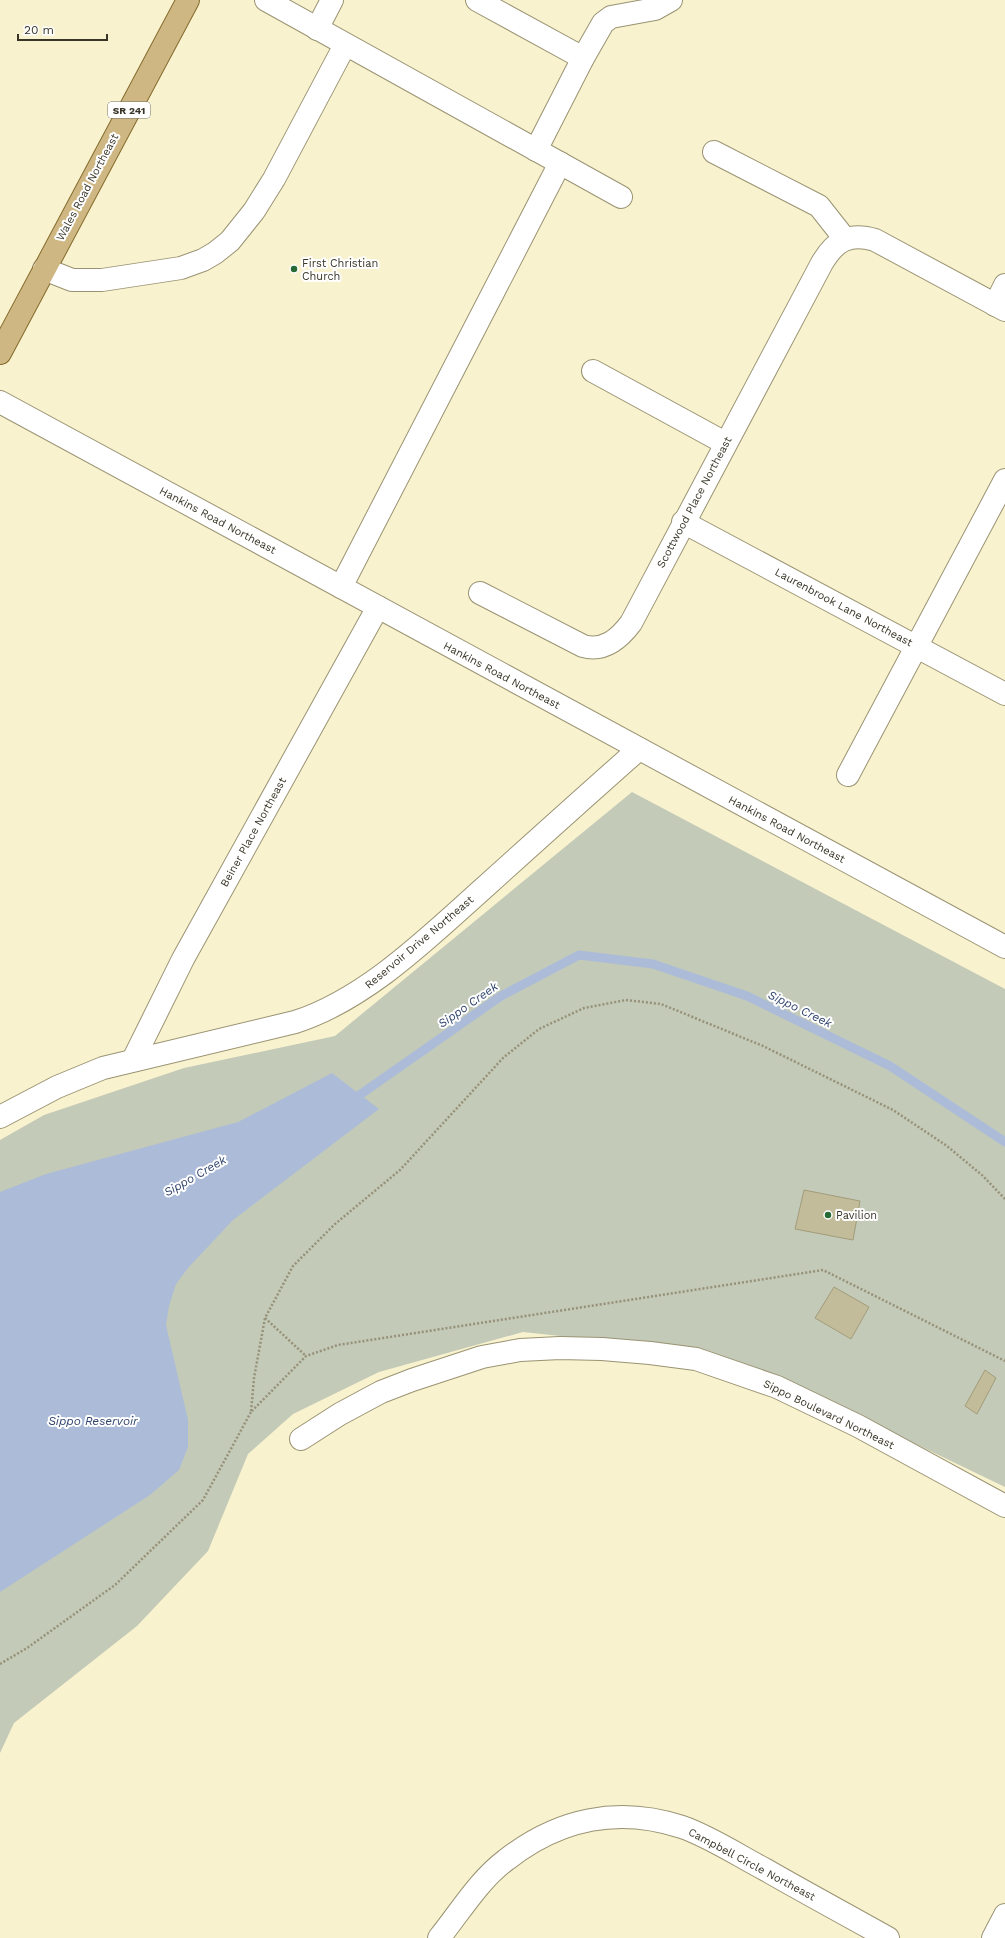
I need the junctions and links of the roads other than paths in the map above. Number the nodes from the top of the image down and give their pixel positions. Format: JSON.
{"nodes":[{"id":1,"x":188,"y":0,"type":"edge"},
{"id":2,"x":266,"y":0,"type":"edge"},
{"id":3,"x":332,"y":0,"type":"edge"},
{"id":4,"x":478,"y":0,"type":"edge"},
{"id":5,"x":671,"y":0,"type":"edge"},
{"id":6,"x":317,"y":29,"type":"junction"},
{"id":7,"x":345,"y":45,"type":"junction"},
{"id":8,"x":582,"y":58,"type":"junction"},
{"id":9,"x":536,"y":150,"type":"junction"},
{"id":10,"x":714,"y":152,"type":"dead end"},
{"id":11,"x":560,"y":163,"type":"junction"},
{"id":12,"x":621,"y":197,"type":"dead end"},
{"id":13,"x":847,"y":238,"type":"junction"},
{"id":14,"x":44,"y":269,"type":"junction"},
{"id":15,"x":1005,"y":285,"type":"edge"},
{"id":16,"x":1000,"y":307,"type":"edge"},
{"id":17,"x":0,"y":353,"type":"edge"},
{"id":18,"x":593,"y":371,"type":"dead end"},
{"id":19,"x":0,"y":402,"type":"edge"},
{"id":20,"x":725,"y":444,"type":"junction"},
{"id":21,"x":1005,"y":480,"type":"edge"},
{"id":22,"x":683,"y":522,"type":"junction"},
{"id":23,"x":341,"y":587,"type":"junction"},
{"id":24,"x":480,"y":593,"type":"dead end"},
{"id":25,"x":378,"y":607,"type":"junction"},
{"id":26,"x":916,"y":646,"type":"junction"},
{"id":27,"x":1005,"y":694,"type":"edge"},
{"id":28,"x":639,"y":749,"type":"junction"},
{"id":29,"x":848,"y":775,"type":"dead end"},
{"id":30,"x":1005,"y":947,"type":"edge"},
{"id":31,"x":133,"y":1060,"type":"junction"},
{"id":32,"x":0,"y":1117,"type":"edge"},
{"id":33,"x":301,"y":1439,"type":"dead end"},
{"id":34,"x":1005,"y":1506,"type":"edge"},
{"id":35,"x":1005,"y":1915,"type":"edge"},
{"id":36,"x":439,"y":1938,"type":"edge"},
{"id":37,"x":888,"y":1938,"type":"edge"},
{"id":38,"x":993,"y":1938,"type":"edge"}],
"edges":[{"from":1,"to":14,"type":"main road","name":"Wales Road Northeast","number":"SR 241"},
{"from":2,"to":6,"type":"street"},
{"from":3,"to":6,"type":"street"},
{"from":4,"to":8,"type":"street"},
{"from":5,"to":8,"type":"street"},
{"from":6,"to":7,"type":"street"},
{"from":7,"to":9,"type":"street"},
{"from":7,"to":14,"type":"street"},
{"from":8,"to":9,"type":"street"},
{"from":9,"to":11,"type":"street"},
{"from":10,"to":13,"type":"street"},
{"from":11,"to":12,"type":"street"},
{"from":11,"to":23,"type":"street"},
{"from":13,"to":16,"type":"street"},
{"from":13,"to":20,"type":"street","name":"Scottwood Place Northeast"},
{"from":14,"to":17,"type":"main road","name":"Wales Road Northeast","number":"SR 241"},
{"from":15,"to":16,"type":"street"},
{"from":18,"to":20,"type":"street"},
{"from":19,"to":23,"type":"street","name":"Hankins Road Northeast"},
{"from":20,"to":22,"type":"street","name":"Scottwood Place Northeast"},
{"from":21,"to":26,"type":"street"},
{"from":22,"to":24,"type":"street","name":"Scottwood Place Northeast"},
{"from":22,"to":26,"type":"street","name":"Laurenbrook Lane Northeast"},
{"from":23,"to":25,"type":"street","name":"Hankins Road Northeast"},
{"from":25,"to":28,"type":"street","name":"Hankins Road Northeast"},
{"from":25,"to":31,"type":"street","name":"Beiner Place Northeast"},
{"from":26,"to":27,"type":"street","name":"Laurenbrook Lane Northeast"},
{"from":26,"to":29,"type":"street"},
{"from":28,"to":30,"type":"street","name":"Hankins Road Northeast"},
{"from":28,"to":31,"type":"street","name":"Reservoir Drive Northeast"},
{"from":31,"to":32,"type":"street","name":"Reservoir Drive Northeast"},
{"from":33,"to":34,"type":"street","name":"Sippo Boulevard Northeast"},
{"from":35,"to":38,"type":"street"},
{"from":36,"to":37,"type":"street","name":"Campbell Circle Northeast"}]}
